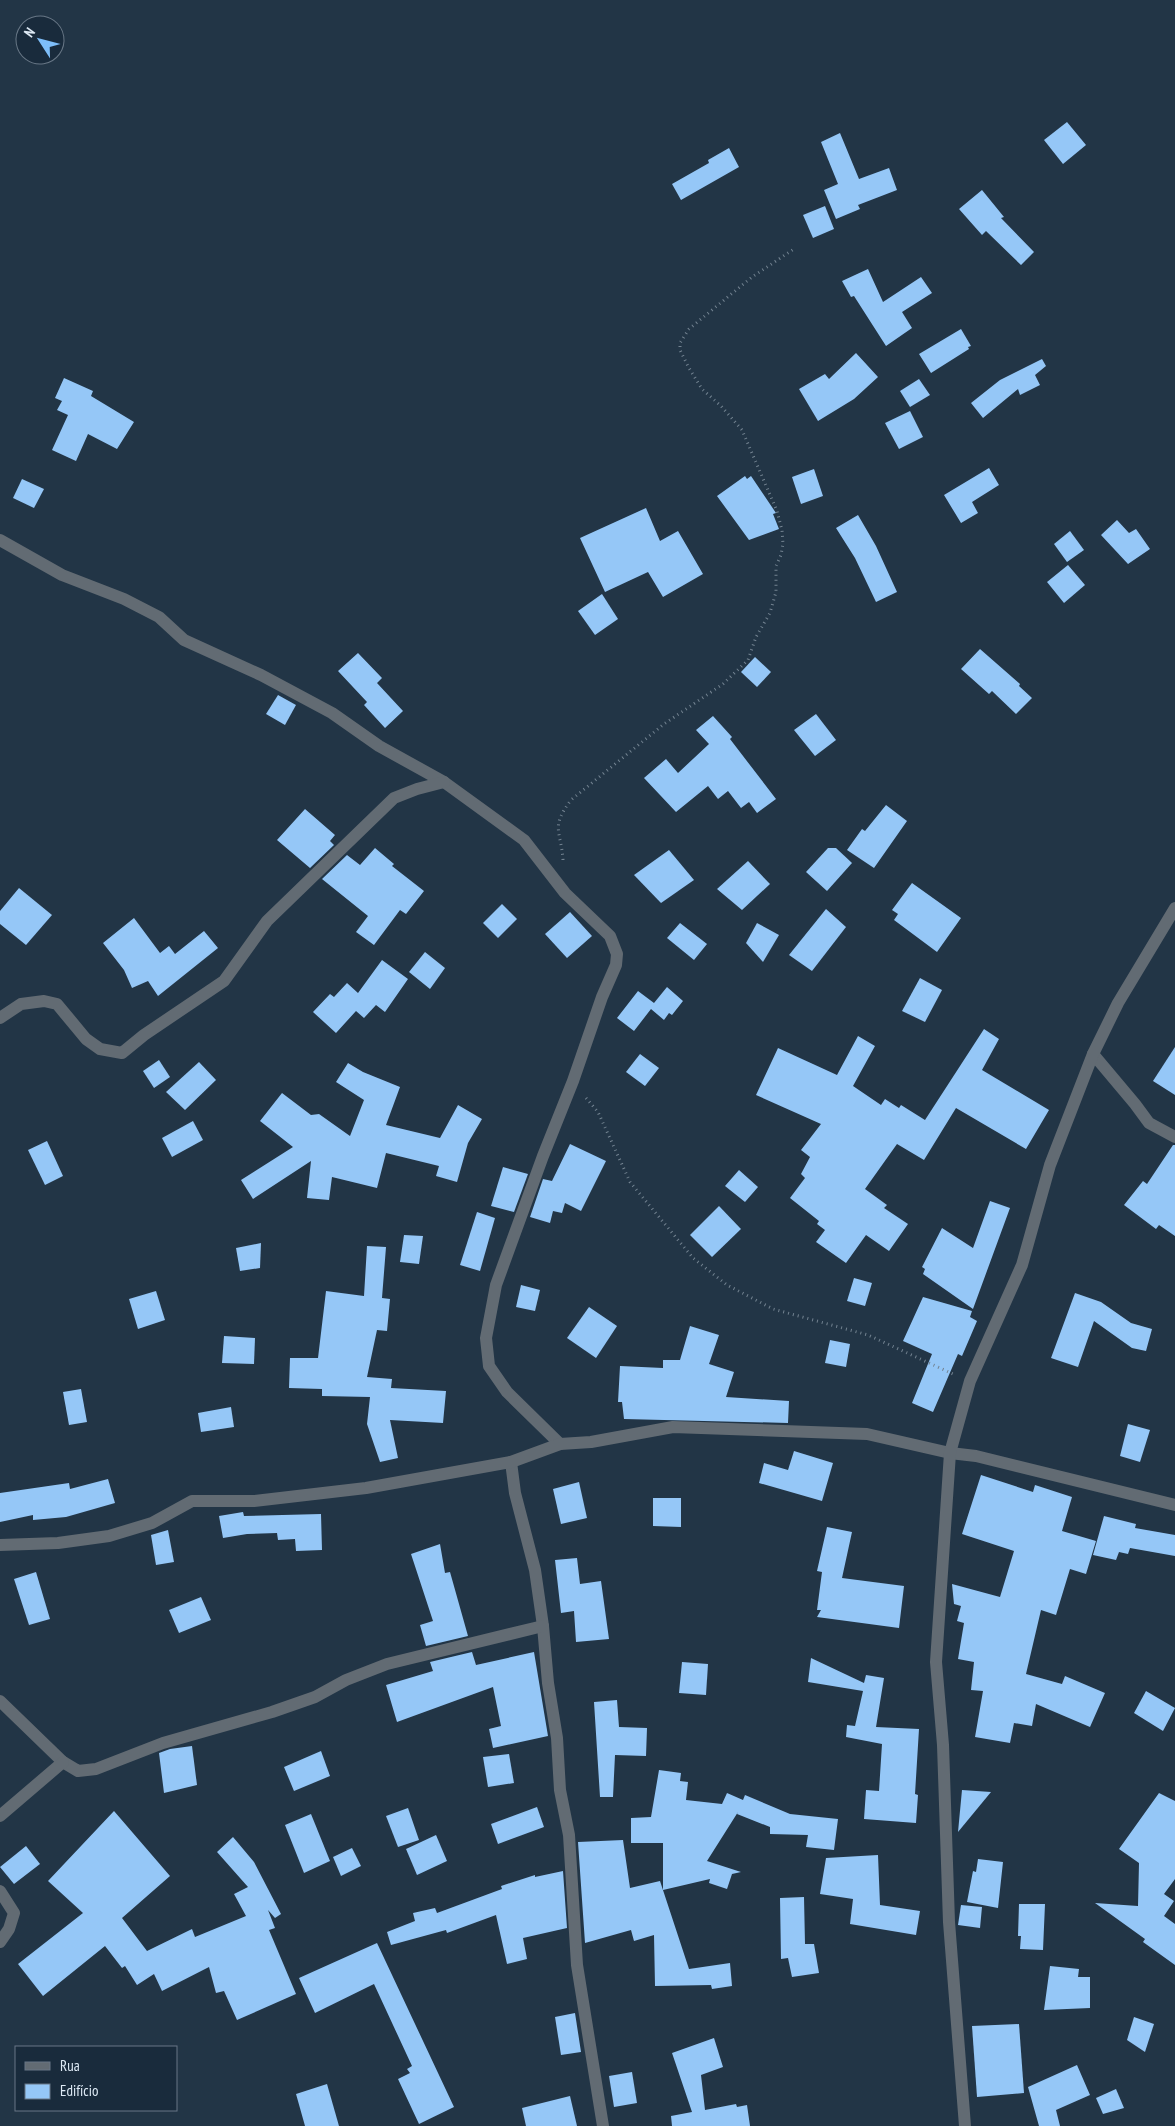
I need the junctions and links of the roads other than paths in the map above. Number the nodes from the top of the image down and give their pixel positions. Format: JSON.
{"nodes":[{"id":1,"x":0,"y":540,"type":"edge"},
{"id":2,"x":444,"y":782,"type":"junction"},
{"id":3,"x":1175,"y":908,"type":"edge"},
{"id":4,"x":0,"y":1018,"type":"edge"},
{"id":5,"x":1093,"y":1054,"type":"junction"},
{"id":6,"x":1175,"y":1137,"type":"edge"},
{"id":7,"x":560,"y":1444,"type":"junction"},
{"id":8,"x":950,"y":1453,"type":"junction"},
{"id":9,"x":510,"y":1462,"type":"junction"},
{"id":10,"x":1175,"y":1505,"type":"edge"},
{"id":11,"x":0,"y":1545,"type":"edge"},
{"id":12,"x":543,"y":1626,"type":"junction"},
{"id":13,"x":0,"y":1701,"type":"edge"},
{"id":14,"x":63,"y":1762,"type":"junction"},
{"id":15,"x":0,"y":1816,"type":"edge"},
{"id":16,"x":0,"y":1891,"type":"edge"},
{"id":17,"x":0,"y":1942,"type":"edge"},
{"id":18,"x":603,"y":2126,"type":"edge"},
{"id":19,"x":965,"y":2126,"type":"edge"}],
"edges":[{"from":1,"to":2,"type":"street"},
{"from":2,"to":4,"type":"street"},
{"from":2,"to":7,"type":"street"},
{"from":3,"to":5,"type":"street"},
{"from":5,"to":6,"type":"street"},
{"from":5,"to":8,"type":"street"},
{"from":7,"to":8,"type":"street"},
{"from":7,"to":9,"type":"street"},
{"from":8,"to":10,"type":"street"},
{"from":8,"to":19,"type":"street"},
{"from":9,"to":11,"type":"street"},
{"from":9,"to":12,"type":"street"},
{"from":12,"to":14,"type":"street"},
{"from":12,"to":18,"type":"street"},
{"from":13,"to":14,"type":"street"},
{"from":14,"to":15,"type":"street"},
{"from":16,"to":17,"type":"street"}]}
